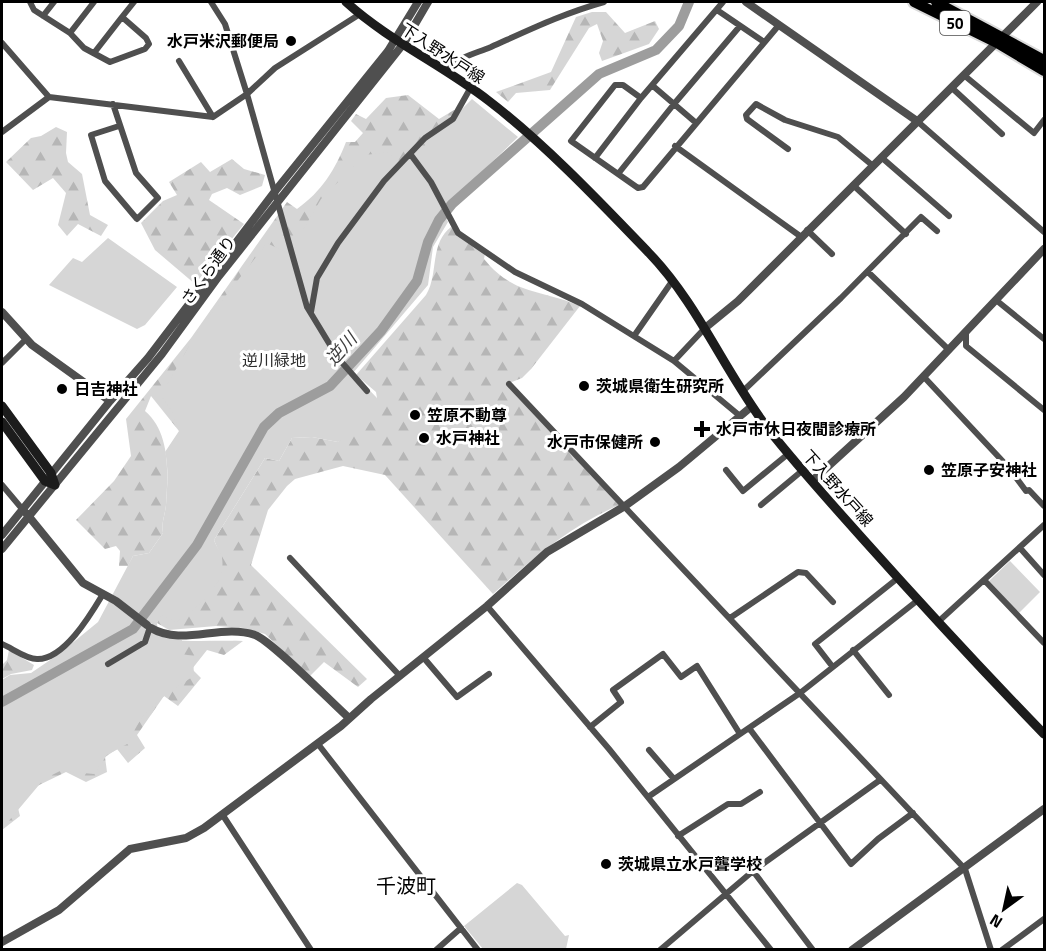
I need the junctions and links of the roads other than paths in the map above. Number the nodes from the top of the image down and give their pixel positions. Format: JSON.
{"nodes":[{"id":1,"x":30,"y":2,"type":"edge"},
{"id":2,"x":54,"y":2,"type":"edge"},
{"id":3,"x":94,"y":2,"type":"edge"},
{"id":4,"x":134,"y":2,"type":"edge"},
{"id":5,"x":211,"y":2,"type":"edge"},
{"id":6,"x":346,"y":2,"type":"edge"},
{"id":7,"x":418,"y":2,"type":"edge"},
{"id":8,"x":428,"y":2,"type":"edge"},
{"id":9,"x":604,"y":2,"type":"edge"},
{"id":10,"x":723,"y":2,"type":"edge"},
{"id":11,"x":746,"y":2,"type":"edge"},
{"id":12,"x":914,"y":2,"type":"edge"},
{"id":13,"x":936,"y":2,"type":"edge"},
{"id":14,"x":1037,"y":2,"type":"edge"},
{"id":15,"x":717,"y":10,"type":"junction"},
{"id":16,"x":360,"y":14,"type":"junction"},
{"id":17,"x":43,"y":16,"type":"junction"},
{"id":18,"x":122,"y":17,"type":"junction"},
{"id":19,"x":779,"y":25,"type":"junction"},
{"id":20,"x":740,"y":26,"type":"junction"},
{"id":21,"x":70,"y":33,"type":"junction"},
{"id":22,"x":1000,"y":40,"type":"junction"},
{"id":23,"x":401,"y":41,"type":"junction"},
{"id":24,"x":764,"y":42,"type":"junction"},
{"id":25,"x":2,"y":44,"type":"edge"},
{"id":26,"x":94,"y":52,"type":"junction"},
{"id":27,"x":1044,"y":60,"type":"edge"},
{"id":28,"x":179,"y":61,"type":"dead end"},
{"id":29,"x":445,"y":70,"type":"junction"},
{"id":30,"x":1044,"y":71,"type":"edge"},
{"id":31,"x":965,"y":76,"type":"junction"},
{"id":32,"x":653,"y":86,"type":"junction"},
{"id":33,"x":471,"y":87,"type":"junction"},
{"id":34,"x":952,"y":88,"type":"junction"},
{"id":35,"x":247,"y":94,"type":"junction"},
{"id":36,"x":49,"y":97,"type":"junction"},
{"id":37,"x":641,"y":99,"type":"junction"},
{"id":38,"x":113,"y":104,"type":"junction"},
{"id":39,"x":674,"y":104,"type":"junction"},
{"id":40,"x":213,"y":117,"type":"junction"},
{"id":41,"x":1044,"y":120,"type":"edge"},
{"id":42,"x":696,"y":122,"type":"junction"},
{"id":43,"x":916,"y":122,"type":"junction"},
{"id":44,"x":119,"y":126,"type":"junction"},
{"id":45,"x":2,"y":132,"type":"edge"},
{"id":46,"x":1002,"y":134,"type":"dead end"},
{"id":47,"x":675,"y":146,"type":"junction"},
{"id":48,"x":788,"y":149,"type":"dead end"},
{"id":49,"x":411,"y":155,"type":"junction"},
{"id":50,"x":880,"y":157,"type":"junction"},
{"id":51,"x":595,"y":158,"type":"junction"},
{"id":52,"x":872,"y":165,"type":"junction"},
{"id":53,"x":618,"y":174,"type":"junction"},
{"id":54,"x":853,"y":185,"type":"junction"},
{"id":55,"x":276,"y":190,"type":"junction"},
{"id":56,"x":279,"y":201,"type":"junction"},
{"id":57,"x":949,"y":216,"type":"dead end"},
{"id":58,"x":937,"y":231,"type":"dead end"},
{"id":59,"x":1044,"y":232,"type":"edge"},
{"id":60,"x":804,"y":233,"type":"junction"},
{"id":61,"x":906,"y":234,"type":"junction"},
{"id":62,"x":1044,"y":249,"type":"edge"},
{"id":63,"x":832,"y":254,"type":"dead end"},
{"id":64,"x":868,"y":272,"type":"junction"},
{"id":65,"x":673,"y":280,"type":"junction"},
{"id":66,"x":996,"y":300,"type":"junction"},
{"id":67,"x":2,"y":312,"type":"edge"},
{"id":68,"x":311,"y":312,"type":"junction"},
{"id":69,"x":705,"y":328,"type":"junction"},
{"id":70,"x":966,"y":332,"type":"junction"},
{"id":71,"x":634,"y":336,"type":"junction"},
{"id":72,"x":1044,"y":339,"type":"edge"},
{"id":73,"x":25,"y":340,"type":"junction"},
{"id":74,"x":949,"y":350,"type":"junction"},
{"id":75,"x":674,"y":361,"type":"junction"},
{"id":76,"x":2,"y":363,"type":"edge"},
{"id":77,"x":924,"y":377,"type":"junction"},
{"id":78,"x":509,"y":384,"type":"dead end"},
{"id":79,"x":368,"y":391,"type":"dead end"},
{"id":80,"x":742,"y":392,"type":"junction"},
{"id":81,"x":110,"y":400,"type":"junction"},
{"id":82,"x":2,"y":406,"type":"edge"},
{"id":83,"x":751,"y":406,"type":"junction"},
{"id":84,"x":1044,"y":410,"type":"edge"},
{"id":85,"x":740,"y":416,"type":"junction"},
{"id":86,"x":2,"y":422,"type":"edge"},
{"id":87,"x":750,"y":424,"type":"dead end"},
{"id":88,"x":770,"y":431,"type":"junction"},
{"id":89,"x":788,"y":454,"type":"junction"},
{"id":90,"x":726,"y":470,"type":"dead end"},
{"id":91,"x":803,"y":470,"type":"junction"},
{"id":92,"x":50,"y":480,"type":"junction"},
{"id":93,"x":812,"y":481,"type":"junction"},
{"id":94,"x":2,"y":485,"type":"edge"},
{"id":95,"x":761,"y":505,"type":"dead end"},
{"id":96,"x":625,"y":506,"type":"junction"},
{"id":97,"x":1044,"y":506,"type":"edge"},
{"id":98,"x":23,"y":510,"type":"junction"},
{"id":99,"x":29,"y":517,"type":"junction"},
{"id":100,"x":1044,"y":525,"type":"edge"},
{"id":101,"x":2,"y":535,"type":"edge"},
{"id":102,"x":1020,"y":548,"type":"junction"},
{"id":103,"x":2,"y":549,"type":"edge"},
{"id":104,"x":290,"y":558,"type":"dead end"},
{"id":105,"x":1044,"y":575,"type":"edge"},
{"id":106,"x":898,"y":578,"type":"junction"},
{"id":107,"x":986,"y":581,"type":"junction"},
{"id":108,"x":103,"y":594,"type":"junction"},
{"id":109,"x":918,"y":600,"type":"junction"},
{"id":110,"x":833,"y":602,"type":"dead end"},
{"id":111,"x":487,"y":606,"type":"junction"},
{"id":112,"x":730,"y":618,"type":"junction"},
{"id":113,"x":938,"y":622,"type":"junction"},
{"id":114,"x":149,"y":626,"type":"junction"},
{"id":115,"x":1044,"y":643,"type":"edge"},
{"id":116,"x":2,"y":644,"type":"edge"},
{"id":117,"x":853,"y":650,"type":"junction"},
{"id":118,"x":423,"y":657,"type":"junction"},
{"id":119,"x":108,"y":664,"type":"dead end"},
{"id":120,"x":832,"y":666,"type":"junction"},
{"id":121,"x":489,"y":674,"type":"dead end"},
{"id":122,"x":400,"y":676,"type":"junction"},
{"id":123,"x":800,"y":693,"type":"junction"},
{"id":124,"x":889,"y":695,"type":"dead end"},
{"id":125,"x":349,"y":718,"type":"junction"},
{"id":126,"x":590,"y":727,"type":"junction"},
{"id":127,"x":749,"y":728,"type":"junction"},
{"id":128,"x":740,"y":734,"type":"junction"},
{"id":129,"x":1044,"y":734,"type":"edge"},
{"id":130,"x":318,"y":744,"type":"junction"},
{"id":131,"x":649,"y":750,"type":"dead end"},
{"id":132,"x":674,"y":779,"type":"junction"},
{"id":133,"x":880,"y":780,"type":"junction"},
{"id":134,"x":760,"y":792,"type":"dead end"},
{"id":135,"x":648,"y":797,"type":"junction"},
{"id":136,"x":1044,"y":810,"type":"edge"},
{"id":137,"x":913,"y":813,"type":"junction"},
{"id":138,"x":222,"y":814,"type":"junction"},
{"id":139,"x":820,"y":822,"type":"junction"},
{"id":140,"x":678,"y":836,"type":"junction"},
{"id":141,"x":965,"y":869,"type":"junction"},
{"id":142,"x":753,"y":871,"type":"junction"},
{"id":143,"x":727,"y":894,"type":"junction"},
{"id":144,"x":1042,"y":921,"type":"edge"},
{"id":145,"x":461,"y":928,"type":"junction"},
{"id":146,"x":1044,"y":929,"type":"edge"},
{"id":147,"x":2,"y":942,"type":"edge"},
{"id":148,"x":312,"y":950,"type":"edge"},
{"id":149,"x":436,"y":950,"type":"edge"},
{"id":150,"x":478,"y":950,"type":"edge"},
{"id":151,"x":660,"y":950,"type":"edge"},
{"id":152,"x":771,"y":950,"type":"edge"},
{"id":153,"x":813,"y":950,"type":"edge"},
{"id":154,"x":852,"y":950,"type":"edge"},
{"id":155,"x":991,"y":950,"type":"edge"},
{"id":156,"x":1002,"y":950,"type":"edge"}],
"edges":[{"from":1,"to":17,"type":"street"},
{"from":2,"to":17,"type":"street"},
{"from":3,"to":21,"type":"street"},
{"from":4,"to":18,"type":"street"},
{"from":5,"to":35,"type":"street"},
{"from":6,"to":16,"type":"main road","name":"下入野水戸線"},
{"from":7,"to":23,"type":"street","name":"さくら通り"},
{"from":8,"to":23,"type":"street","name":"さくら通り"},
{"from":9,"to":29,"type":"street"},
{"from":10,"to":15,"type":"street"},
{"from":11,"to":19,"type":"street"},
{"from":12,"to":22,"type":"highway","number":"50"},
{"from":13,"to":22,"type":"highway","number":"50"},
{"from":14,"to":22,"type":"street"},
{"from":15,"to":20,"type":"street"},
{"from":15,"to":32,"type":"street"},
{"from":16,"to":23,"type":"main road","name":"下入野水戸線"},
{"from":16,"to":35,"type":"street"},
{"from":17,"to":21,"type":"street"},
{"from":18,"to":26,"type":"street"},
{"from":18,"to":26,"type":"street"},
{"from":19,"to":24,"type":"street"},
{"from":19,"to":43,"type":"street"},
{"from":20,"to":24,"type":"street"},
{"from":20,"to":39,"type":"street"},
{"from":21,"to":26,"type":"street"},
{"from":22,"to":27,"type":"highway","number":"50"},
{"from":22,"to":30,"type":"highway","number":"50"},
{"from":22,"to":31,"type":"street"},
{"from":23,"to":29,"type":"main road","name":"下入野水戸線"},
{"from":23,"to":55,"type":"street","name":"さくら通り"},
{"from":23,"to":56,"type":"street","name":"さくら通り"},
{"from":24,"to":42,"type":"street"},
{"from":25,"to":36,"type":"street"},
{"from":28,"to":40,"type":"street"},
{"from":29,"to":33,"type":"main road","name":"下入野水戸線"},
{"from":31,"to":34,"type":"street"},
{"from":31,"to":41,"type":"street"},
{"from":32,"to":37,"type":"street"},
{"from":32,"to":39,"type":"street"},
{"from":33,"to":49,"type":"street"},
{"from":33,"to":65,"type":"main road","name":"下入野水戸線"},
{"from":34,"to":43,"type":"street"},
{"from":34,"to":46,"type":"street"},
{"from":35,"to":40,"type":"street"},
{"from":35,"to":55,"type":"street"},
{"from":36,"to":38,"type":"street"},
{"from":36,"to":45,"type":"street"},
{"from":37,"to":51,"type":"street"},
{"from":37,"to":51,"type":"street"},
{"from":38,"to":40,"type":"street"},
{"from":38,"to":44,"type":"street"},
{"from":39,"to":42,"type":"street"},
{"from":39,"to":53,"type":"street"},
{"from":42,"to":47,"type":"street"},
{"from":43,"to":50,"type":"street"},
{"from":43,"to":59,"type":"street"},
{"from":44,"to":44,"type":"street"},
{"from":47,"to":53,"type":"street"},
{"from":47,"to":60,"type":"street"},
{"from":48,"to":52,"type":"street"},
{"from":49,"to":68,"type":"street"},
{"from":49,"to":71,"type":"street"},
{"from":50,"to":52,"type":"street"},
{"from":50,"to":57,"type":"street"},
{"from":51,"to":53,"type":"street"},
{"from":52,"to":54,"type":"street"},
{"from":54,"to":60,"type":"street"},
{"from":54,"to":61,"type":"street"},
{"from":55,"to":56,"type":"street"},
{"from":55,"to":81,"type":"street","name":"さくら通り"},
{"from":56,"to":68,"type":"street"},
{"from":56,"to":92,"type":"street","name":"さくら通り"},
{"from":58,"to":61,"type":"street"},
{"from":60,"to":63,"type":"street"},
{"from":60,"to":69,"type":"street"},
{"from":61,"to":64,"type":"street"},
{"from":62,"to":66,"type":"street"},
{"from":64,"to":74,"type":"street"},
{"from":64,"to":80,"type":"street"},
{"from":65,"to":69,"type":"main road","name":"下入野水戸線"},
{"from":65,"to":71,"type":"street"},
{"from":66,"to":70,"type":"street"},
{"from":66,"to":72,"type":"street"},
{"from":67,"to":73,"type":"street"},
{"from":68,"to":79,"type":"street"},
{"from":69,"to":75,"type":"street"},
{"from":69,"to":80,"type":"main road","name":"下入野水戸線"},
{"from":70,"to":74,"type":"street"},
{"from":70,"to":84,"type":"street"},
{"from":71,"to":75,"type":"street"},
{"from":73,"to":76,"type":"street"},
{"from":73,"to":81,"type":"street"},
{"from":74,"to":77,"type":"street"},
{"from":75,"to":85,"type":"street"},
{"from":77,"to":93,"type":"street"},
{"from":77,"to":97,"type":"street"},
{"from":78,"to":96,"type":"street"},
{"from":80,"to":83,"type":"main road","name":"下入野水戸線"},
{"from":81,"to":92,"type":"street","name":"さくら通り"},
{"from":82,"to":92,"type":"main road"},
{"from":83,"to":85,"type":"street"},
{"from":83,"to":88,"type":"main road","name":"下入野水戸線"},
{"from":85,"to":96,"type":"street"},
{"from":86,"to":92,"type":"main road"},
{"from":87,"to":88,"type":"street"},
{"from":88,"to":89,"type":"main road","name":"下入野水戸線"},
{"from":89,"to":90,"type":"street"},
{"from":89,"to":91,"type":"main road","name":"下入野水戸線"},
{"from":91,"to":93,"type":"main road","name":"下入野水戸線"},
{"from":91,"to":95,"type":"street"},
{"from":92,"to":98,"type":"street","name":"さくら通り"},
{"from":92,"to":99,"type":"street","name":"さくら通り"},
{"from":93,"to":106,"type":"main road","name":"下入野水戸線"},
{"from":94,"to":98,"type":"street"},
{"from":96,"to":111,"type":"street"},
{"from":96,"to":112,"type":"street"},
{"from":98,"to":99,"type":"street"},
{"from":98,"to":101,"type":"street","name":"さくら通り"},
{"from":99,"to":103,"type":"street","name":"さくら通り"},
{"from":99,"to":108,"type":"street"},
{"from":100,"to":102,"type":"street"},
{"from":102,"to":105,"type":"street"},
{"from":102,"to":107,"type":"street"},
{"from":104,"to":122,"type":"street"},
{"from":106,"to":109,"type":"main road","name":"下入野水戸線"},
{"from":106,"to":120,"type":"street"},
{"from":107,"to":113,"type":"street"},
{"from":107,"to":115,"type":"street"},
{"from":108,"to":114,"type":"street"},
{"from":108,"to":116,"type":"street"},
{"from":109,"to":113,"type":"main road","name":"下入野水戸線"},
{"from":109,"to":117,"type":"street"},
{"from":110,"to":112,"type":"street"},
{"from":111,"to":118,"type":"street"},
{"from":111,"to":126,"type":"street"},
{"from":112,"to":123,"type":"street"},
{"from":113,"to":129,"type":"main road","name":"下入野水戸線"},
{"from":114,"to":119,"type":"street"},
{"from":114,"to":125,"type":"street"},
{"from":117,"to":120,"type":"street"},
{"from":117,"to":124,"type":"street"},
{"from":118,"to":121,"type":"street"},
{"from":118,"to":122,"type":"street"},
{"from":120,"to":123,"type":"street"},
{"from":122,"to":125,"type":"street"},
{"from":123,"to":127,"type":"street"},
{"from":123,"to":133,"type":"street"},
{"from":125,"to":130,"type":"street"},
{"from":126,"to":128,"type":"street"},
{"from":126,"to":135,"type":"street"},
{"from":127,"to":128,"type":"street"},
{"from":127,"to":139,"type":"street"},
{"from":128,"to":132,"type":"street"},
{"from":130,"to":138,"type":"street"},
{"from":130,"to":145,"type":"street"},
{"from":131,"to":132,"type":"street"},
{"from":132,"to":135,"type":"street"},
{"from":133,"to":137,"type":"street"},
{"from":133,"to":139,"type":"street"},
{"from":134,"to":140,"type":"street"},
{"from":135,"to":140,"type":"street"},
{"from":136,"to":141,"type":"street"},
{"from":137,"to":139,"type":"street"},
{"from":137,"to":141,"type":"street"},
{"from":138,"to":147,"type":"street"},
{"from":138,"to":148,"type":"street"},
{"from":139,"to":142,"type":"street"},
{"from":140,"to":143,"type":"street"},
{"from":141,"to":154,"type":"street"},
{"from":141,"to":155,"type":"street"},
{"from":142,"to":143,"type":"street"},
{"from":142,"to":153,"type":"street"},
{"from":143,"to":151,"type":"street"},
{"from":143,"to":152,"type":"street"},
{"from":144,"to":146,"type":"street"},
{"from":144,"to":156,"type":"street"},
{"from":145,"to":149,"type":"street"},
{"from":145,"to":150,"type":"street"}]}
